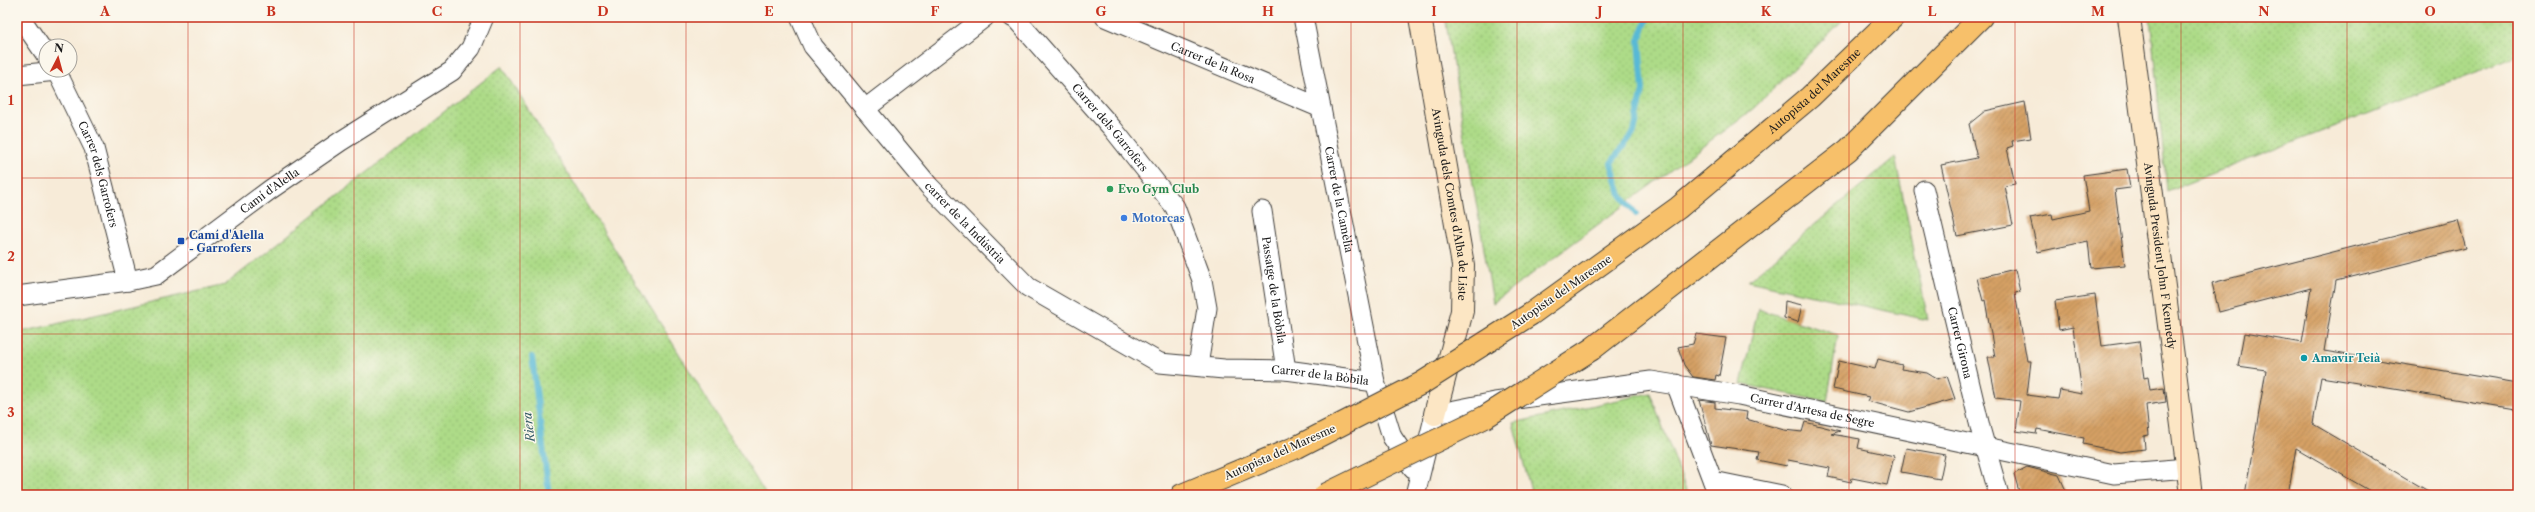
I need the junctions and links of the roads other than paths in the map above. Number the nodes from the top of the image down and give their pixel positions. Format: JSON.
{"nodes":[{"id":1,"x":20,"y":17,"type":"edge"},
{"id":2,"x":484,"y":17,"type":"edge"},
{"id":3,"x":800,"y":17,"type":"edge"},
{"id":4,"x":985,"y":17,"type":"edge"},
{"id":5,"x":1012,"y":17,"type":"edge"},
{"id":6,"x":1105,"y":17,"type":"edge"},
{"id":7,"x":1303,"y":17,"type":"edge"},
{"id":8,"x":1420,"y":17,"type":"edge"},
{"id":9,"x":1893,"y":17,"type":"edge"},
{"id":10,"x":1981,"y":17,"type":"edge"},
{"id":11,"x":2129,"y":17,"type":"edge"},
{"id":12,"x":38,"y":43,"type":"edge"},
{"id":13,"x":38,"y":73,"type":"edge"},
{"id":14,"x":17,"y":75,"type":"edge"},
{"id":15,"x":59,"y":78,"type":"edge"},
{"id":16,"x":865,"y":108,"type":"junction"},
{"id":17,"x":1321,"y":108,"type":"junction"},
{"id":18,"x":1924,"y":190,"type":"dead end"},
{"id":19,"x":1262,"y":211,"type":"dead end"},
{"id":20,"x":128,"y":281,"type":"junction"},
{"id":21,"x":17,"y":296,"type":"edge"},
{"id":22,"x":1190,"y":366,"type":"junction"},
{"id":23,"x":1286,"y":370,"type":"junction"},
{"id":24,"x":1375,"y":382,"type":"junction"},
{"id":25,"x":1676,"y":384,"type":"junction"},
{"id":26,"x":1435,"y":414,"type":"junction"},
{"id":27,"x":1985,"y":447,"type":"junction"},
{"id":28,"x":2188,"y":468,"type":"junction"},
{"id":29,"x":1417,"y":486,"type":"edge"},
{"id":30,"x":1716,"y":488,"type":"edge"},
{"id":31,"x":1182,"y":495,"type":"edge"},
{"id":32,"x":1325,"y":495,"type":"edge"},
{"id":33,"x":1782,"y":495,"type":"edge"},
{"id":34,"x":1999,"y":495,"type":"edge"},
{"id":35,"x":2191,"y":495,"type":"edge"}],
"edges":[{"from":1,"to":12,"type":"street"},
{"from":2,"to":20,"type":"street","name":"Camí d'Alella"},
{"from":3,"to":16,"type":"street","name":"carrer de la Indústria"},
{"from":4,"to":16,"type":"street"},
{"from":5,"to":22,"type":"street","name":"Carrer dels Garrofers"},
{"from":6,"to":17,"type":"street","name":"Carrer de la Rosa"},
{"from":7,"to":17,"type":"street","name":"Carrer de la Camèlia"},
{"from":8,"to":26,"type":"street","name":"Avinguda dels Comtes d'Alba de Liste"},
{"from":9,"to":31,"type":"highway","name":"Autopista del Maresme","bridge":true},
{"from":10,"to":32,"type":"highway","bridge":true},
{"from":11,"to":28,"type":"street","name":"Avinguda President John F Kennedy"},
{"from":13,"to":14,"type":"street","name":"Carrer dels Garrofers"},
{"from":15,"to":20,"type":"street","name":"Carrer dels Garrofers"},
{"from":16,"to":22,"type":"street","name":"carrer de la Indústria"},
{"from":17,"to":24,"type":"street","name":"Carrer de la Camèlia"},
{"from":18,"to":27,"type":"street","name":"Carrer Girona"},
{"from":19,"to":23,"type":"street","name":"Passatge de la Bòbila"},
{"from":20,"to":21,"type":"street","name":"Camí d'Alella"},
{"from":22,"to":23,"type":"street","name":"Carrer de la Bòbila"},
{"from":23,"to":24,"type":"street","name":"Carrer de la Bòbila"},
{"from":24,"to":29,"type":"street","name":"Carrer de la Bòbila"},
{"from":25,"to":26,"type":"street","name":"Carrer d'Artesa de Segre"},
{"from":25,"to":27,"type":"street","name":"Carrer d'Artesa de Segre"},
{"from":25,"to":30,"type":"street"},
{"from":26,"to":29,"type":"street"},
{"from":27,"to":28,"type":"street","name":"Carrer d'Artesa de Segre"},
{"from":27,"to":34,"type":"street","name":"Carrer Girona"},
{"from":28,"to":35,"type":"street","name":"Avinguda President John F Kennedy"},
{"from":30,"to":33,"type":"street"}]}
